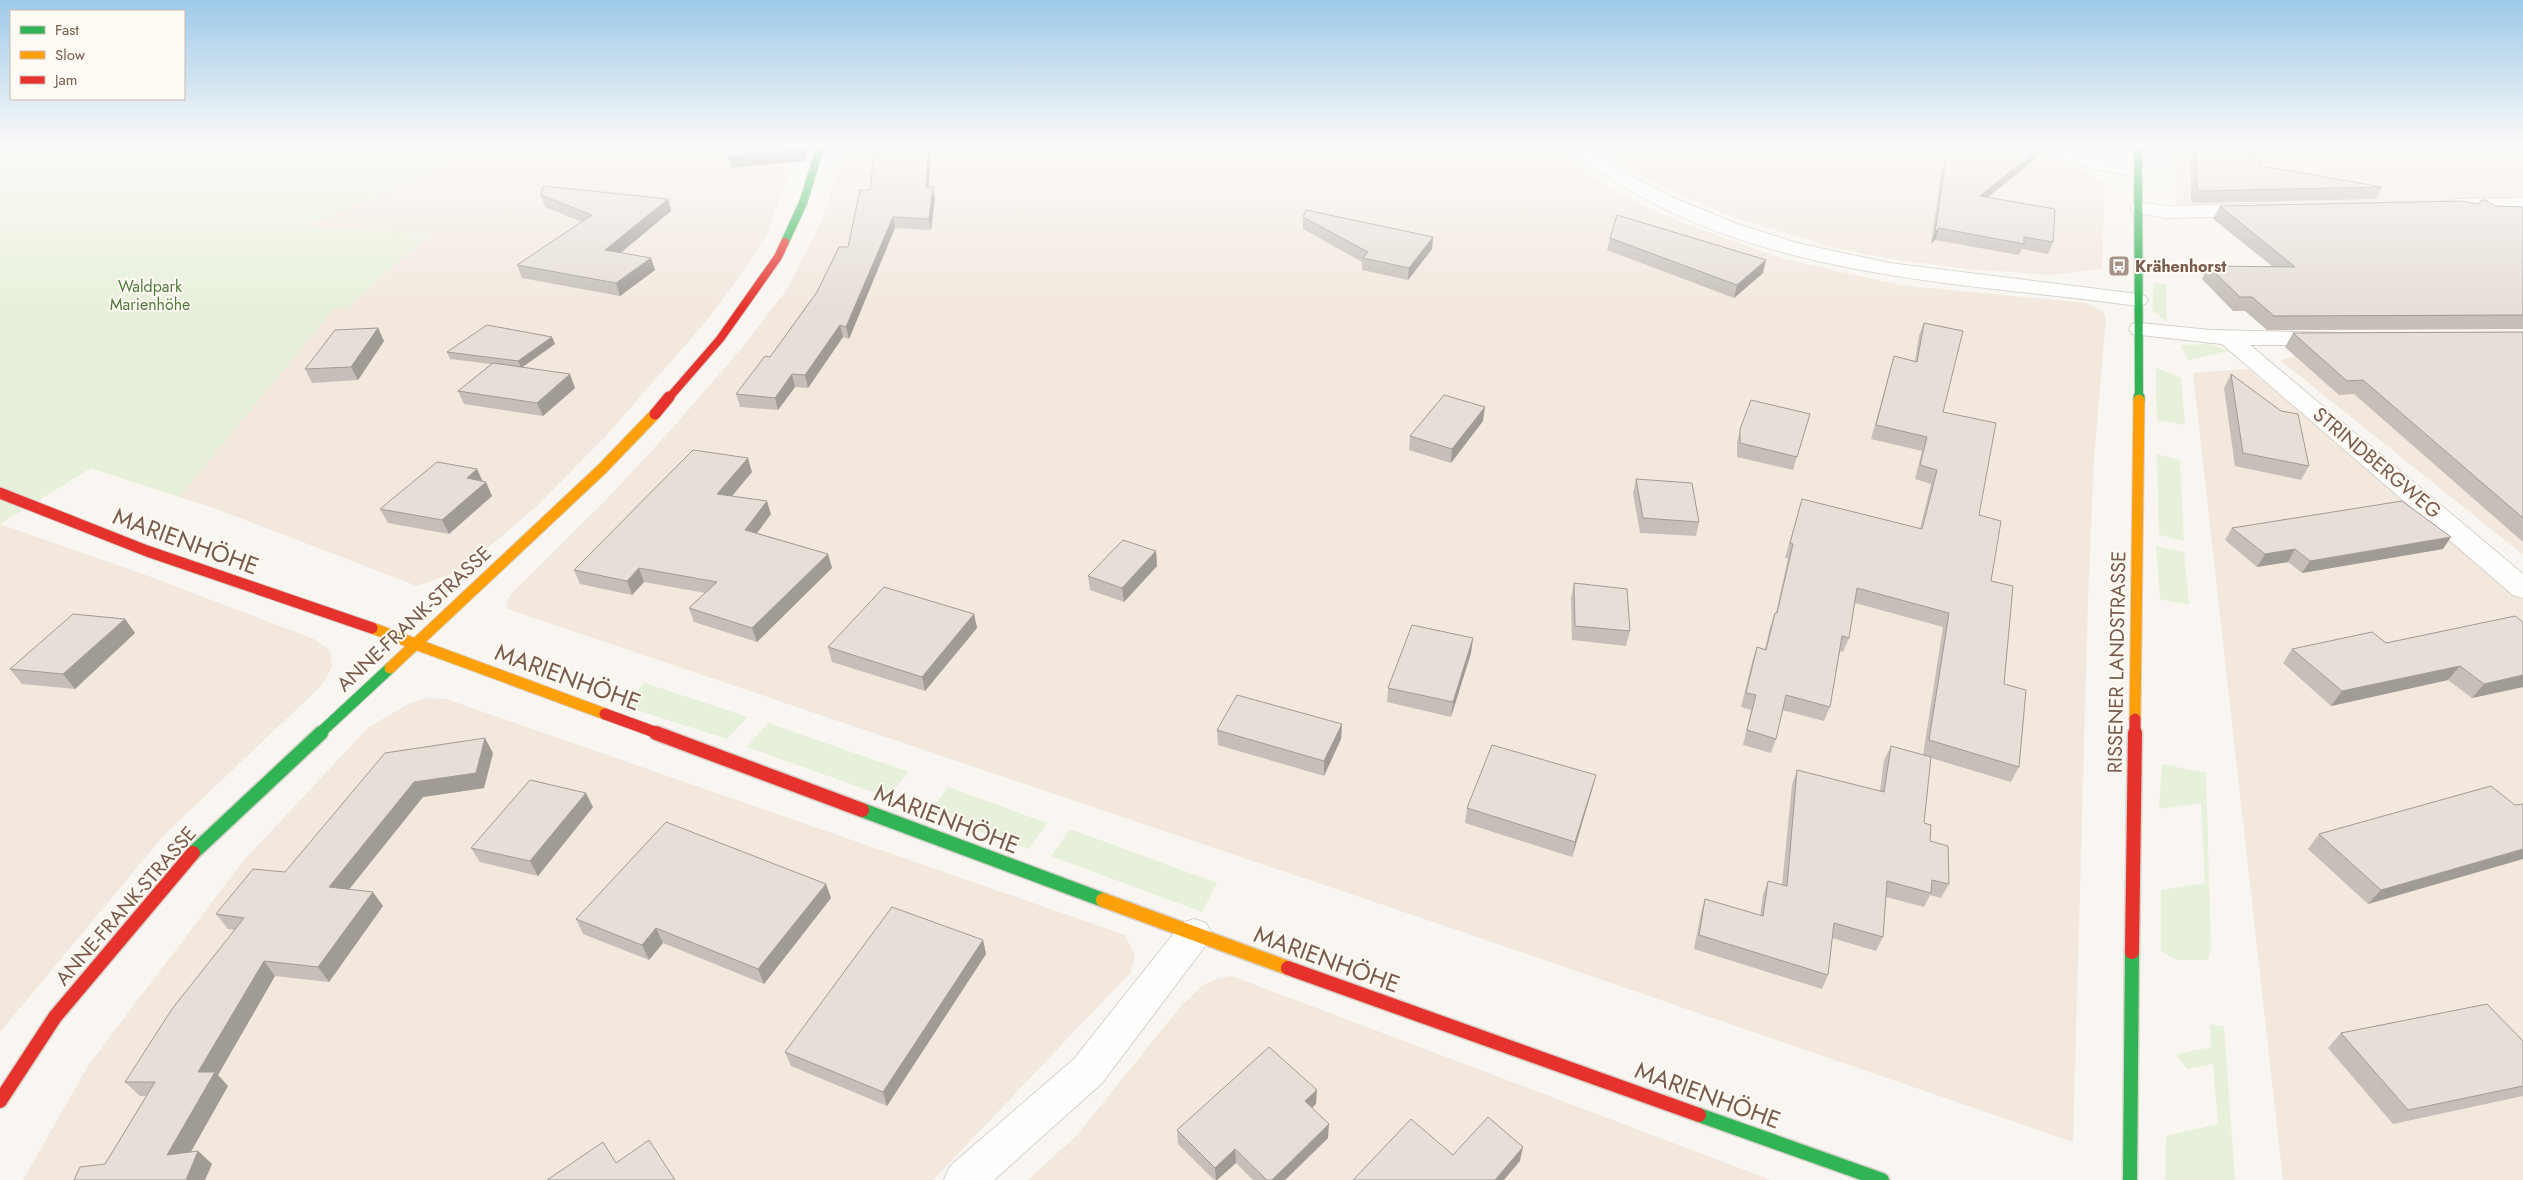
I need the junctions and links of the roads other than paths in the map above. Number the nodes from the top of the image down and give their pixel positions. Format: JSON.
{"nodes":[{"id":1,"x":804,"y":200,"type":"edge"},
{"id":2,"x":1664,"y":200,"type":"edge"},
{"id":3,"x":2140,"y":200,"type":"edge"},
{"id":4,"x":2523,"y":204,"type":"edge"},
{"id":5,"x":2434,"y":206,"type":"edge"},
{"id":6,"x":2140,"y":208,"type":"junction"},
{"id":7,"x":2275,"y":209,"type":"edge"},
{"id":8,"x":2138,"y":300,"type":"junction"},
{"id":9,"x":2140,"y":329,"type":"junction"},
{"id":10,"x":2347,"y":338,"type":"edge"},
{"id":11,"x":2230,"y":339,"type":"junction"},
{"id":12,"x":0,"y":493,"type":"edge"},
{"id":13,"x":2523,"y":589,"type":"edge"},
{"id":14,"x":415,"y":643,"type":"junction"},
{"id":15,"x":1194,"y":934,"type":"junction"},
{"id":16,"x":0,"y":1101,"type":"edge"},
{"id":17,"x":964,"y":1180,"type":"edge"},
{"id":18,"x":1882,"y":1180,"type":"edge"},
{"id":19,"x":2130,"y":1180,"type":"edge"}],
"edges":[{"from":1,"to":14,"type":"street","name":"ANNE-FRANK-STRASSE"},
{"from":2,"to":8,"type":"street"},
{"from":3,"to":6,"type":"street","name":"RISSENER LANDSTRASSE"},
{"from":4,"to":5,"type":"street"},
{"from":6,"to":7,"type":"street"},
{"from":6,"to":8,"type":"street","name":"RISSENER LANDSTRASSE"},
{"from":8,"to":9,"type":"street","name":"RISSENER LANDSTRASSE"},
{"from":9,"to":11,"type":"street"},
{"from":9,"to":19,"type":"street","name":"RISSENER LANDSTRASSE"},
{"from":10,"to":11,"type":"street"},
{"from":11,"to":13,"type":"street","name":"STRINDBERGWEG"},
{"from":12,"to":14,"type":"street","name":"MARIENHÖHE"},
{"from":14,"to":15,"type":"street","name":"MARIENHÖHE"},
{"from":14,"to":16,"type":"street","name":"ANNE-FRANK-STRASSE"},
{"from":15,"to":17,"type":"street"},
{"from":15,"to":18,"type":"street","name":"MARIENHÖHE"}]}
